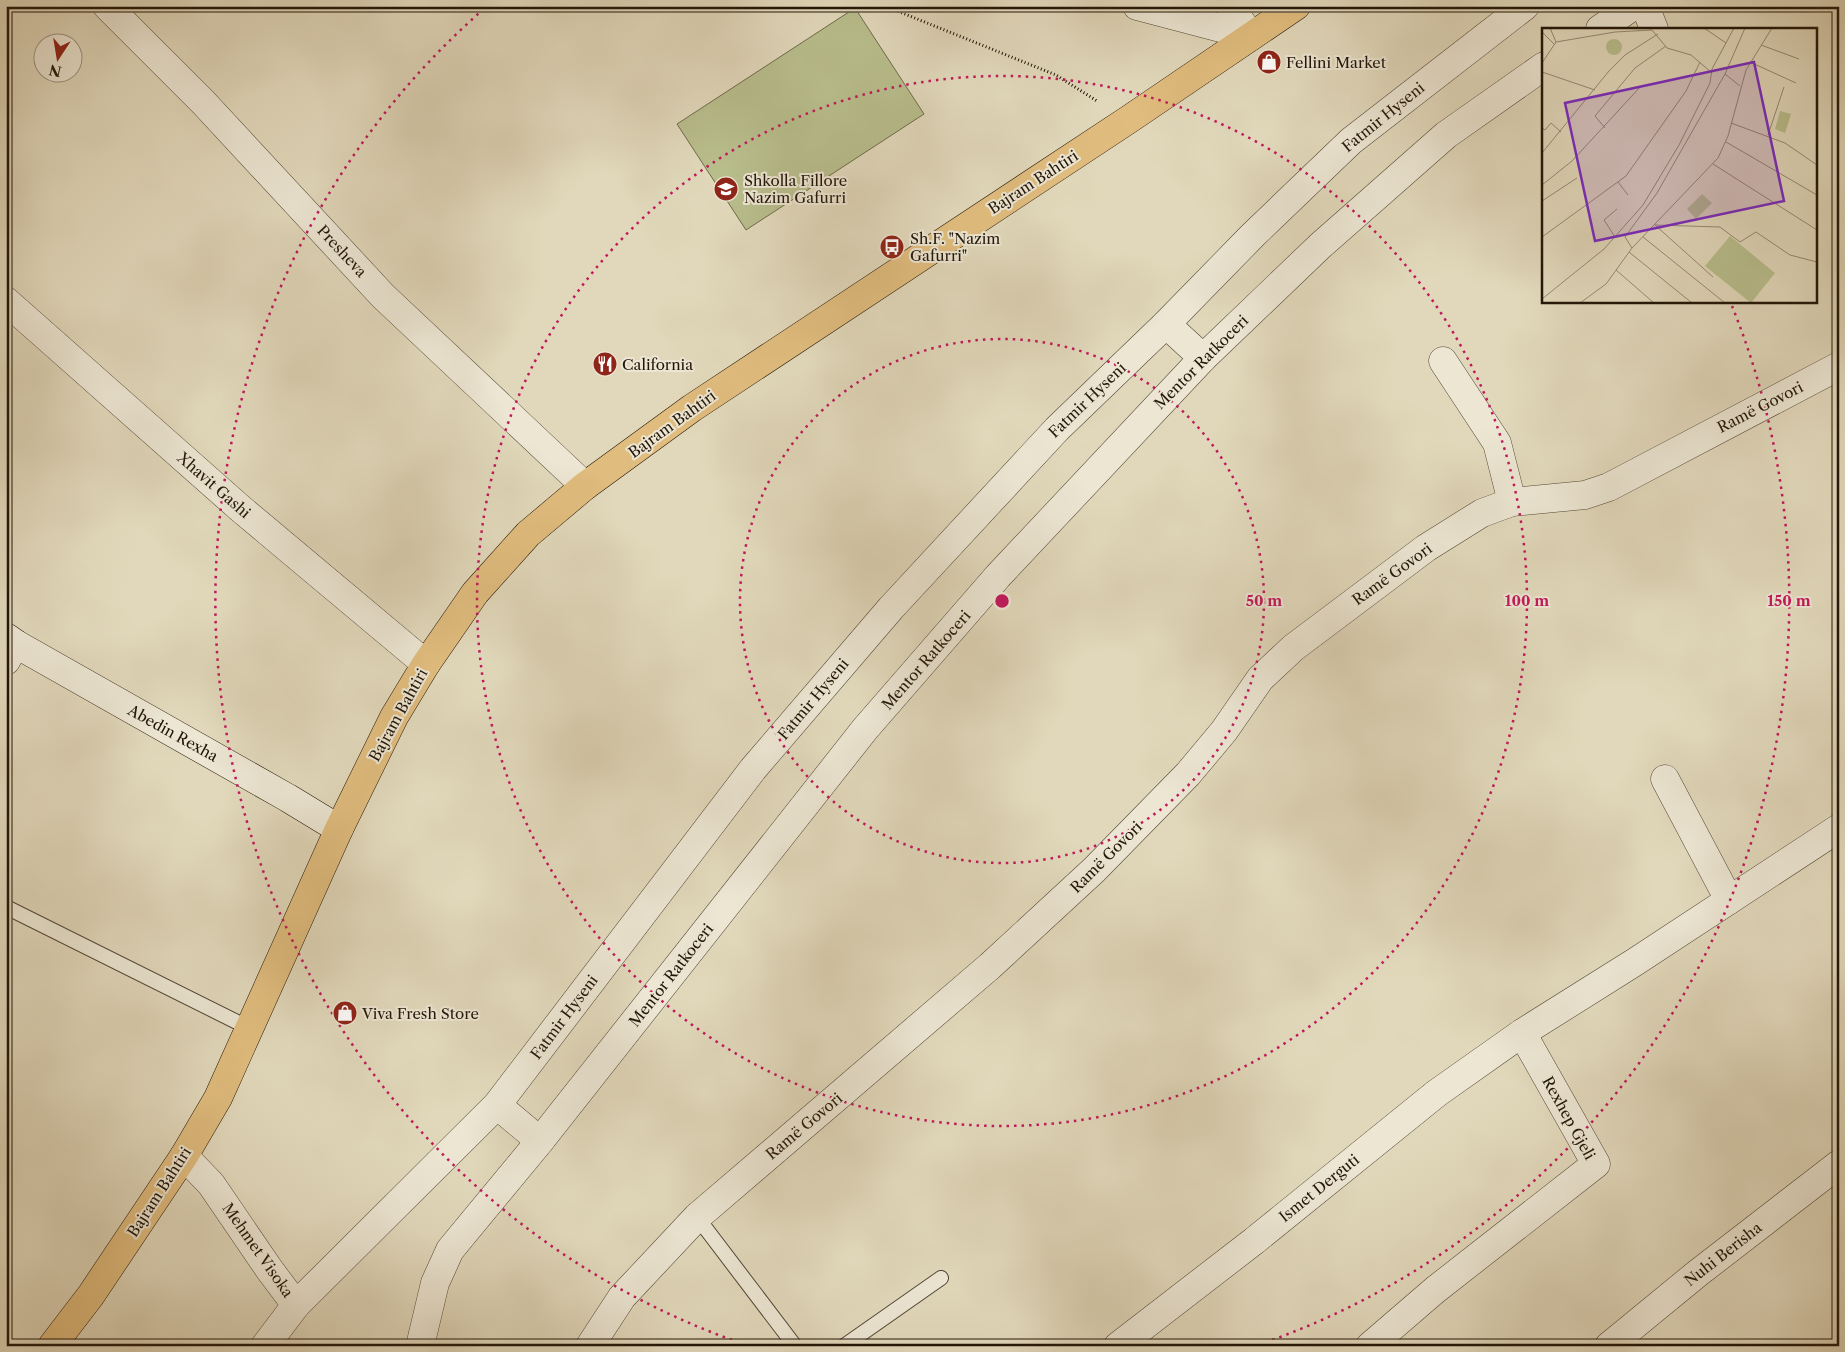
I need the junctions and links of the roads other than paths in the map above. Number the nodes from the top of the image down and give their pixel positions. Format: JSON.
{"nodes":[{"id":1,"x":107,"y":6,"type":"edge"},
{"id":2,"x":1137,"y":6,"type":"edge"},
{"id":3,"x":1230,"y":6,"type":"edge"},
{"id":4,"x":1296,"y":6,"type":"edge"},
{"id":5,"x":1524,"y":6,"type":"edge"},
{"id":6,"x":1633,"y":6,"type":"edge"},
{"id":7,"x":1645,"y":6,"type":"edge"},
{"id":8,"x":1601,"y":28,"type":"edge"},
{"id":9,"x":1654,"y":28,"type":"edge"},
{"id":10,"x":1250,"y":36,"type":"junction"},
{"id":11,"x":1542,"y":67,"type":"edge"},
{"id":12,"x":6,"y":301,"type":"edge"},
{"id":13,"x":1166,"y":324,"type":"junction"},
{"id":14,"x":1203,"y":358,"type":"junction"},
{"id":15,"x":1443,"y":361,"type":"dead end"},
{"id":16,"x":1839,"y":366,"type":"edge"},
{"id":17,"x":585,"y":486,"type":"junction"},
{"id":18,"x":1512,"y":502,"type":"junction"},
{"id":19,"x":9,"y":647,"type":"edge"},
{"id":20,"x":426,"y":664,"type":"junction"},
{"id":21,"x":1665,"y":779,"type":"dead end"},
{"id":22,"x":1839,"y":828,"type":"edge"},
{"id":23,"x":339,"y":829,"type":"junction"},
{"id":24,"x":1729,"y":900,"type":"junction"},
{"id":25,"x":6,"y":907,"type":"edge"},
{"id":26,"x":249,"y":1028,"type":"junction"},
{"id":27,"x":1522,"y":1033,"type":"junction"},
{"id":28,"x":497,"y":1105,"type":"junction"},
{"id":29,"x":540,"y":1140,"type":"junction"},
{"id":30,"x":184,"y":1156,"type":"junction"},
{"id":31,"x":1839,"y":1164,"type":"edge"},
{"id":32,"x":697,"y":1217,"type":"junction"},
{"id":33,"x":940,"y":1278,"type":"dead end"},
{"id":34,"x":296,"y":1304,"type":"junction"},
{"id":35,"x":52,"y":1346,"type":"edge"},
{"id":36,"x":265,"y":1346,"type":"edge"},
{"id":37,"x":420,"y":1346,"type":"edge"},
{"id":38,"x":590,"y":1346,"type":"edge"},
{"id":39,"x":795,"y":1346,"type":"edge"},
{"id":40,"x":844,"y":1346,"type":"edge"},
{"id":41,"x":1118,"y":1346,"type":"edge"},
{"id":42,"x":1370,"y":1346,"type":"edge"},
{"id":43,"x":1609,"y":1346,"type":"edge"}],
"edges":[{"from":1,"to":17,"type":"street","name":"Presheva"},
{"from":2,"to":10,"type":"street"},
{"from":3,"to":10,"type":"street"},
{"from":4,"to":10,"type":"main road","name":"Bajram Bahtiri"},
{"from":5,"to":13,"type":"street","name":"Fatmir Hyseni"},
{"from":6,"to":8,"type":"street"},
{"from":7,"to":9,"type":"street"},
{"from":10,"to":17,"type":"main road","name":"Bajram Bahtiri"},
{"from":11,"to":14,"type":"street","name":"Mentor Ratkoceri"},
{"from":12,"to":20,"type":"street","name":"Xhavit Gashi"},
{"from":13,"to":14,"type":"street"},
{"from":13,"to":28,"type":"street","name":"Fatmir Hyseni"},
{"from":14,"to":29,"type":"street","name":"Mentor Ratkoceri"},
{"from":15,"to":18,"type":"street"},
{"from":16,"to":18,"type":"street","name":"Ramë Govori"},
{"from":17,"to":20,"type":"main road","name":"Bajram Bahtiri"},
{"from":18,"to":32,"type":"street","name":"Ramë Govori"},
{"from":19,"to":23,"type":"street","name":"Abedin Rexha"},
{"from":20,"to":23,"type":"main road","name":"Bajram Bahtiri"},
{"from":21,"to":24,"type":"street"},
{"from":22,"to":24,"type":"street"},
{"from":23,"to":26,"type":"main road","name":"Bajram Bahtiri"},
{"from":24,"to":27,"type":"street"},
{"from":25,"to":26,"type":"lane"},
{"from":26,"to":30,"type":"main road","name":"Bajram Bahtiri"},
{"from":27,"to":41,"type":"street","name":"Ismet Derguti"},
{"from":27,"to":42,"type":"street","name":"Rexhep Gjeli"},
{"from":28,"to":29,"type":"street"},
{"from":28,"to":34,"type":"street","name":"Fatmir Hyseni"},
{"from":29,"to":37,"type":"street","name":"Mentor Ratkoceri"},
{"from":30,"to":34,"type":"street","name":"Mehmet Visoka"},
{"from":30,"to":35,"type":"main road","name":"Bajram Bahtiri"},
{"from":31,"to":43,"type":"street","name":"Nuhi Berisha"},
{"from":32,"to":38,"type":"street","name":"Ramë Govori"},
{"from":32,"to":39,"type":"lane"},
{"from":33,"to":40,"type":"lane"},
{"from":34,"to":36,"type":"street","name":"Mehmet Visoka"}]}
